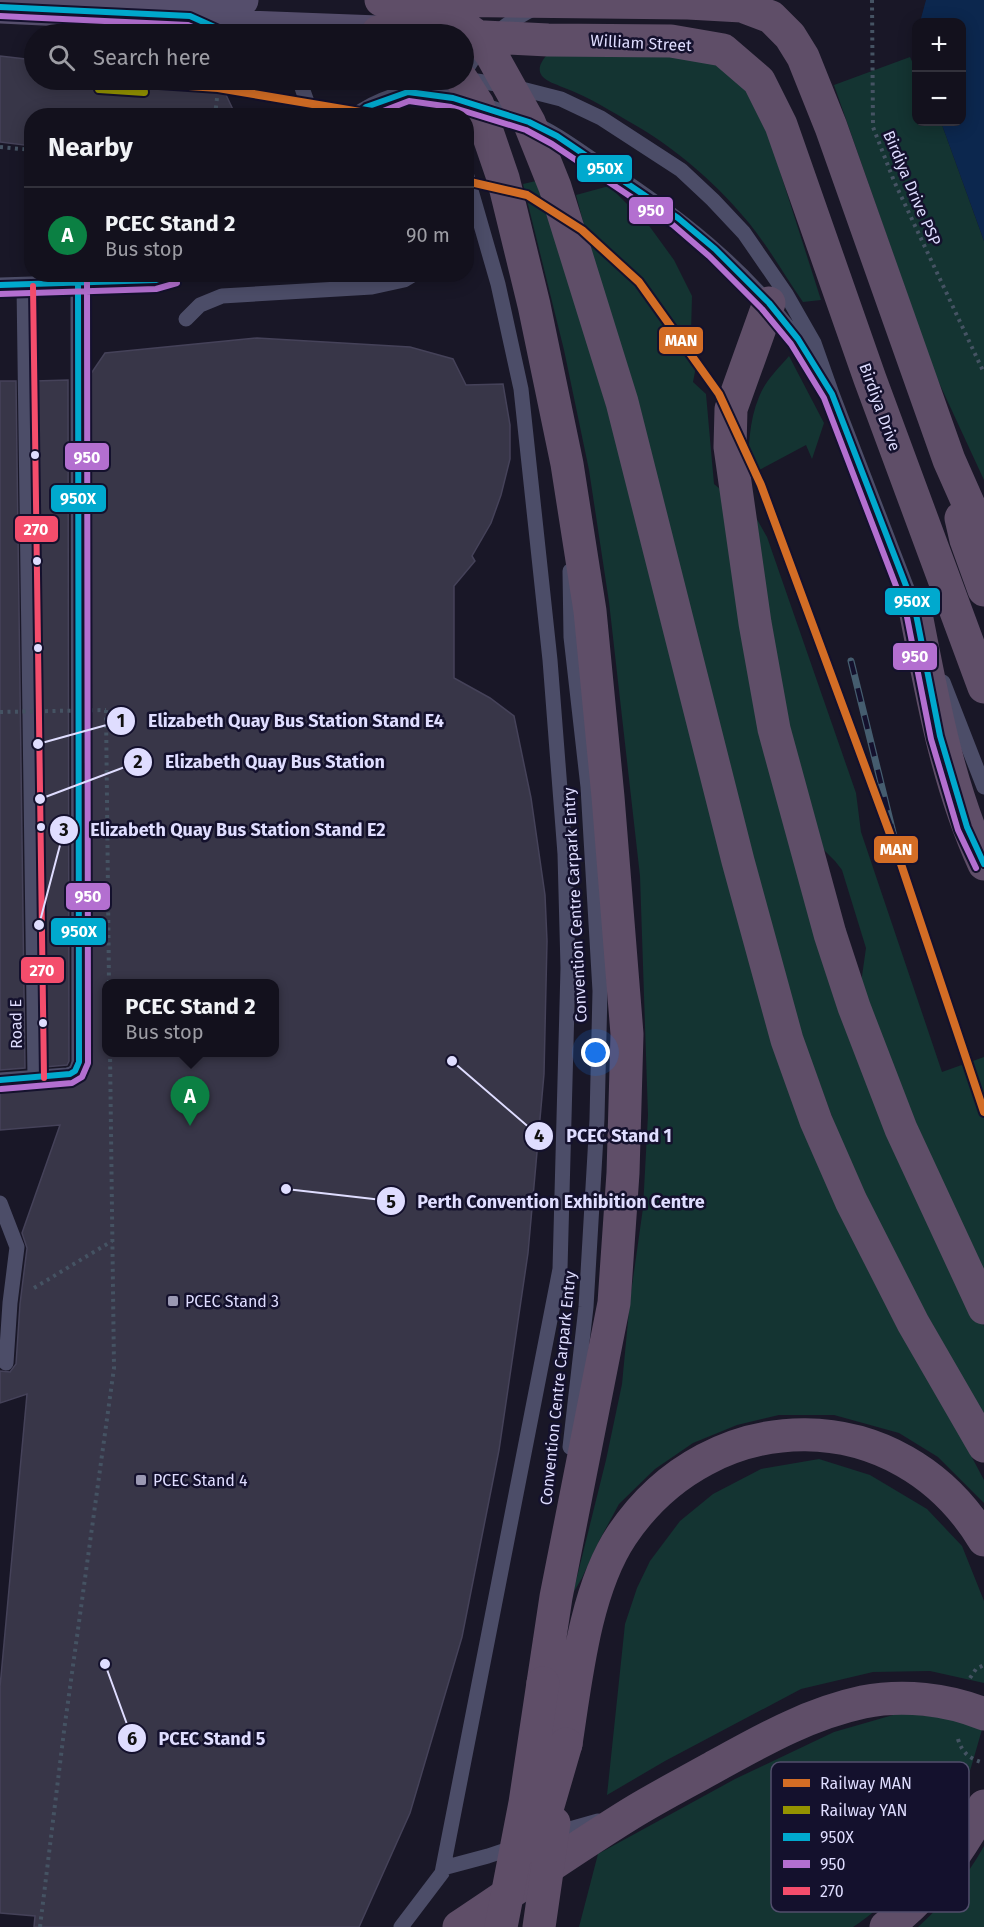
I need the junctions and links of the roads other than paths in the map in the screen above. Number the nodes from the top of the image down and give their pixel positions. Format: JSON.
{"nodes":[{"id":1,"x":242,"y":0,"type":"edge"},
{"id":2,"x":381,"y":0,"type":"edge"},
{"id":3,"x":398,"y":0,"type":"edge"},
{"id":4,"x":548,"y":2,"type":"junction"},
{"id":5,"x":0,"y":7,"type":"edge"},
{"id":6,"x":190,"y":16,"type":"junction"},
{"id":7,"x":208,"y":24,"type":"edge"},
{"id":8,"x":229,"y":24,"type":"edge"},
{"id":9,"x":452,"y":24,"type":"edge"},
{"id":10,"x":474,"y":70,"type":"edge"},
{"id":11,"x":474,"y":75,"type":"edge"},
{"id":12,"x":474,"y":77,"type":"edge"},
{"id":13,"x":474,"y":80,"type":"edge"},
{"id":14,"x":303,"y":90,"type":"edge"},
{"id":15,"x":416,"y":90,"type":"edge"},
{"id":16,"x":474,"y":90,"type":"edge"},
{"id":17,"x":309,"y":108,"type":"edge"},
{"id":18,"x":365,"y":108,"type":"edge"},
{"id":19,"x":529,"y":122,"type":"junction"},
{"id":20,"x":781,"y":124,"type":"joint"},
{"id":21,"x":474,"y":201,"type":"edge"},
{"id":22,"x":78,"y":282,"type":"joint"},
{"id":23,"x":395,"y":282,"type":"edge"},
{"id":24,"x":0,"y":285,"type":"edge"},
{"id":25,"x":24,"y":286,"type":"junction"},
{"id":26,"x":769,"y":303,"type":"junction"},
{"id":27,"x":186,"y":319,"type":"dead end"},
{"id":28,"x":832,"y":394,"type":"junction"},
{"id":29,"x":949,"y":460,"type":"junction"},
{"id":30,"x":984,"y":539,"type":"edge"},
{"id":31,"x":984,"y":590,"type":"edge"},
{"id":32,"x":915,"y":609,"type":"junction"},
{"id":33,"x":984,"y":687,"type":"edge"},
{"id":34,"x":984,"y":787,"type":"edge"},
{"id":35,"x":984,"y":864,"type":"edge"},
{"id":36,"x":35,"y":1078,"type":"junction"},
{"id":37,"x":0,"y":1080,"type":"edge"},
{"id":38,"x":0,"y":1203,"type":"edge"},
{"id":39,"x":984,"y":1308,"type":"edge"},
{"id":40,"x":6,"y":1364,"type":"dead end"},
{"id":41,"x":984,"y":1446,"type":"edge"},
{"id":42,"x":984,"y":1540,"type":"edge"},
{"id":43,"x":984,"y":1714,"type":"edge"},
{"id":44,"x":566,"y":1744,"type":"junction"},
{"id":45,"x":631,"y":1813,"type":"junction"},
{"id":46,"x":980,"y":1814,"type":"edge"},
{"id":47,"x":969,"y":1831,"type":"edge"},
{"id":48,"x":443,"y":1868,"type":"junction"},
{"id":49,"x":903,"y":1912,"type":"edge"},
{"id":50,"x":401,"y":1927,"type":"edge"},
{"id":51,"x":459,"y":1927,"type":"edge"},
{"id":52,"x":501,"y":1927,"type":"edge"},
{"id":53,"x":513,"y":1927,"type":"edge"},
{"id":54,"x":539,"y":1927,"type":"edge"},
{"id":55,"x":886,"y":1927,"type":"edge"}],
"edges":[{"from":1,"to":6,"type":"main road"},
{"from":2,"to":9,"type":"highway"},
{"from":3,"to":4,"type":"highway"},
{"from":4,"to":10,"type":"highway"},
{"from":4,"to":29,"type":"highway"},
{"from":5,"to":6,"type":"main road"},
{"from":6,"to":7,"type":"lane"},
{"from":6,"to":8,"type":"main road"},
{"from":11,"to":20,"type":"highway","name":"William Street"},
{"from":12,"to":28,"type":"lane"},
{"from":13,"to":19,"type":"highway"},
{"from":14,"to":17,"type":"lane"},
{"from":15,"to":18,"type":"lane"},
{"from":16,"to":52,"type":"highway","bridge":true},
{"from":19,"to":26,"type":"lane"},
{"from":19,"to":41,"type":"highway"},
{"from":20,"to":33,"type":"highway","name":"Birdiya Drive"},
{"from":21,"to":48,"type":"lane"},
{"from":22,"to":25,"type":"lane"},
{"from":22,"to":36,"type":"lane"},
{"from":23,"to":27,"type":"lane"},
{"from":24,"to":25,"type":"lane"},
{"from":25,"to":36,"type":"lane","name":"Road E"},
{"from":26,"to":28,"type":"lane"},
{"from":26,"to":39,"type":"highway"},
{"from":28,"to":32,"type":"lane"},
{"from":29,"to":30,"type":"highway"},
{"from":29,"to":31,"type":"highway"},
{"from":32,"to":34,"type":"lane"},
{"from":32,"to":35,"type":"highway"},
{"from":36,"to":37,"type":"lane"},
{"from":38,"to":40,"type":"lane"},
{"from":42,"to":44,"type":"highway"},
{"from":43,"to":45,"type":"highway"},
{"from":44,"to":53,"type":"highway","bridge":true},
{"from":44,"to":54,"type":"highway","bridge":true},
{"from":45,"to":48,"type":"lane"},
{"from":45,"to":51,"type":"highway"},
{"from":46,"to":47,"type":"highway"},
{"from":48,"to":50,"type":"lane"},
{"from":49,"to":55,"type":"highway"}]}
